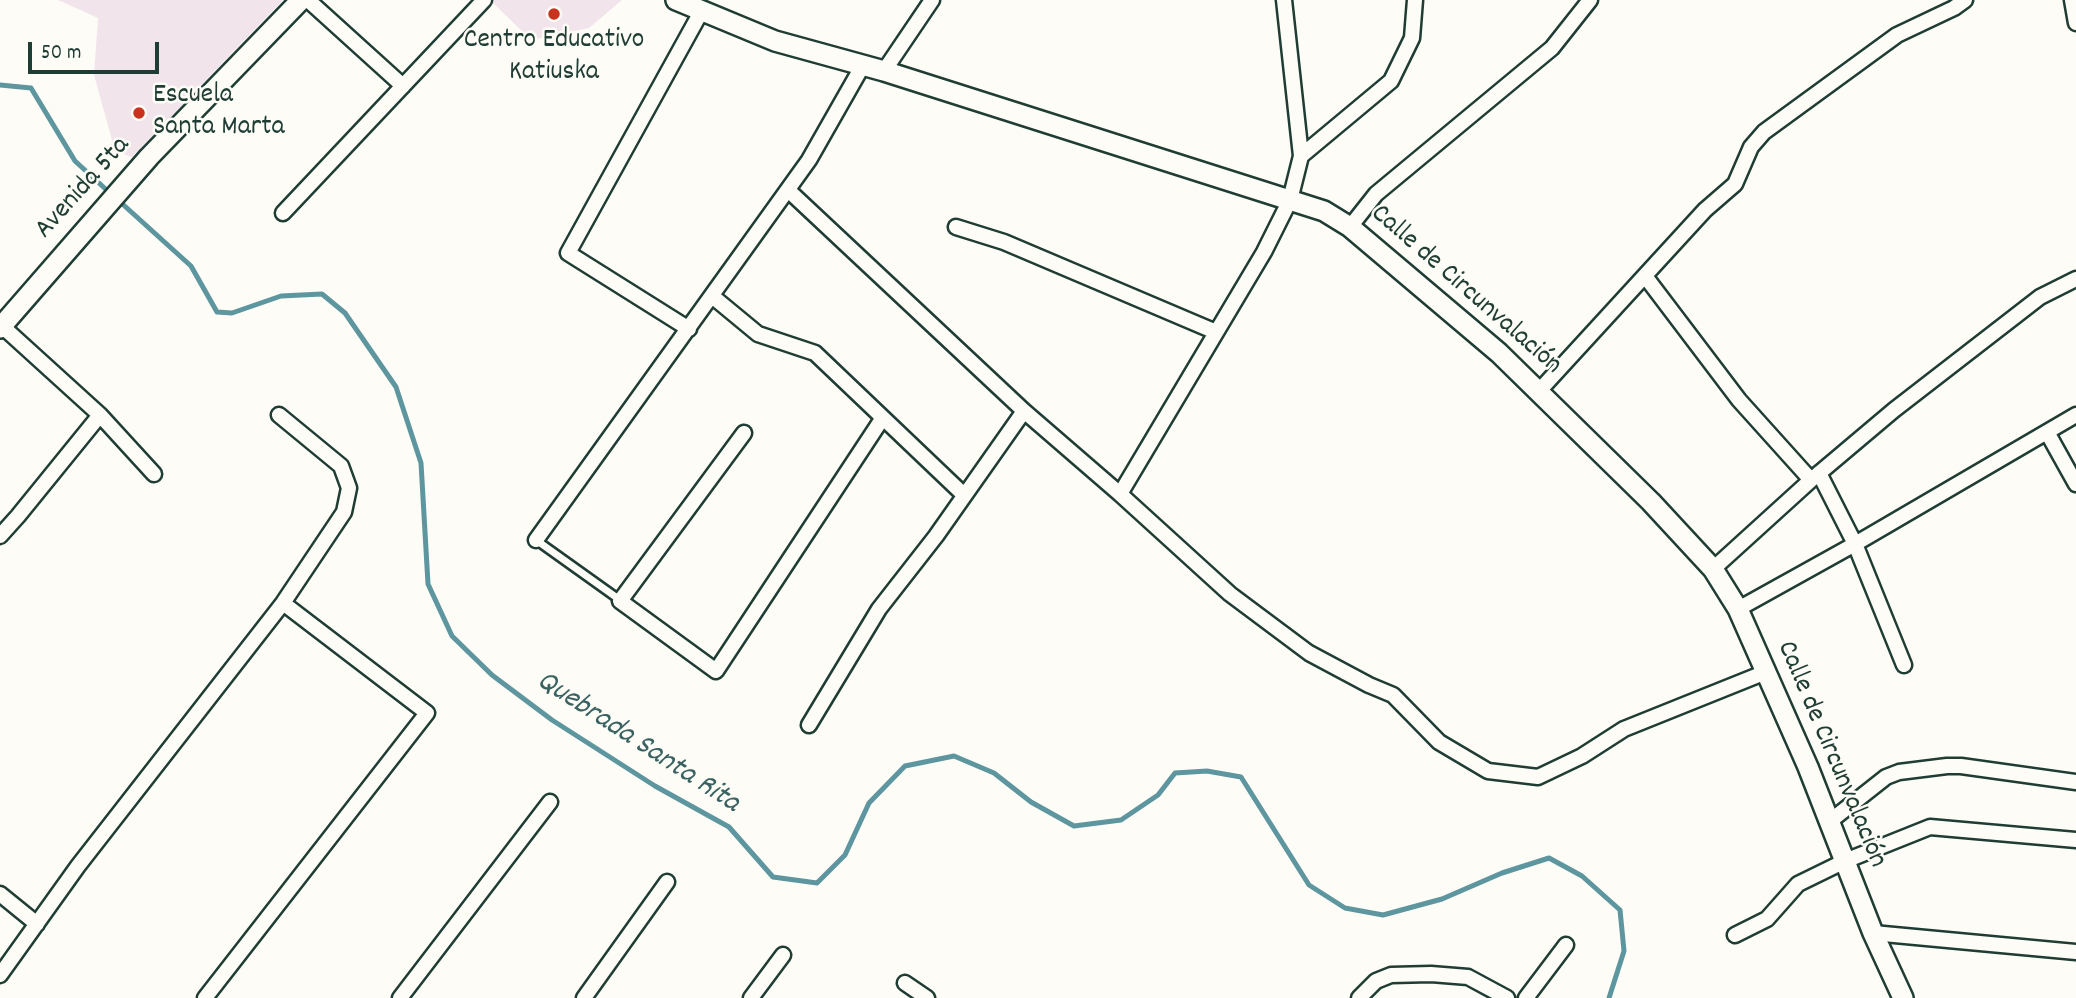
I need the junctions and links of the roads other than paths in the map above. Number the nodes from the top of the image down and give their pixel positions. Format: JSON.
{"nodes":[{"id":1,"x":301,"y":0,"type":"edge"},
{"id":2,"x":308,"y":0,"type":"edge"},
{"id":3,"x":484,"y":0,"type":"edge"},
{"id":4,"x":676,"y":0,"type":"edge"},
{"id":5,"x":932,"y":0,"type":"edge"},
{"id":6,"x":1284,"y":0,"type":"edge"},
{"id":7,"x":1415,"y":0,"type":"edge"},
{"id":8,"x":1590,"y":0,"type":"edge"},
{"id":9,"x":1965,"y":0,"type":"edge"},
{"id":10,"x":2072,"y":0,"type":"edge"},
{"id":11,"x":701,"y":12,"type":"junction"},
{"id":12,"x":2076,"y":23,"type":"edge"},
{"id":13,"x":863,"y":65,"type":"junction"},
{"id":14,"x":884,"y":71,"type":"junction"},
{"id":15,"x":403,"y":86,"type":"junction"},
{"id":16,"x":1301,"y":156,"type":"junction"},
{"id":17,"x":788,"y":190,"type":"junction"},
{"id":18,"x":1290,"y":200,"type":"junction"},
{"id":19,"x":283,"y":213,"type":"dead end"},
{"id":20,"x":956,"y":227,"type":"dead end"},
{"id":21,"x":1350,"y":227,"type":"junction"},
{"id":22,"x":1645,"y":276,"type":"junction"},
{"id":23,"x":2076,"y":279,"type":"edge"},
{"id":24,"x":712,"y":296,"type":"junction"},
{"id":25,"x":1,"y":327,"type":"edge"},
{"id":26,"x":688,"y":329,"type":"junction"},
{"id":27,"x":1216,"y":332,"type":"junction"},
{"id":28,"x":1539,"y":391,"type":"junction"},
{"id":29,"x":1024,"y":411,"type":"junction"},
{"id":30,"x":100,"y":415,"type":"junction"},
{"id":31,"x":279,"y":415,"type":"dead end"},
{"id":32,"x":2076,"y":415,"type":"edge"},
{"id":33,"x":882,"y":419,"type":"junction"},
{"id":34,"x":2047,"y":432,"type":"junction"},
{"id":35,"x":744,"y":433,"type":"dead end"},
{"id":36,"x":154,"y":474,"type":"dead end"},
{"id":37,"x":1815,"y":476,"type":"junction"},
{"id":38,"x":2076,"y":484,"type":"edge"},
{"id":39,"x":1120,"y":494,"type":"junction"},
{"id":40,"x":964,"y":495,"type":"junction"},
{"id":41,"x":0,"y":536,"type":"edge"},
{"id":42,"x":536,"y":540,"type":"joint"},
{"id":43,"x":1856,"y":544,"type":"junction"},
{"id":44,"x":1713,"y":569,"type":"junction"},
{"id":45,"x":620,"y":601,"type":"junction"},
{"id":46,"x":283,"y":603,"type":"junction"},
{"id":47,"x":1738,"y":609,"type":"junction"},
{"id":48,"x":1904,"y":665,"type":"dead end"},
{"id":49,"x":1766,"y":673,"type":"junction"},
{"id":50,"x":809,"y":725,"type":"dead end"},
{"id":51,"x":2076,"y":782,"type":"edge"},
{"id":52,"x":550,"y":802,"type":"dead end"},
{"id":53,"x":1829,"y":822,"type":"junction"},
{"id":54,"x":2076,"y":840,"type":"edge"},
{"id":55,"x":1845,"y":861,"type":"junction"},
{"id":56,"x":667,"y":882,"type":"dead end"},
{"id":57,"x":0,"y":894,"type":"edge"},
{"id":58,"x":37,"y":923,"type":"junction"},
{"id":59,"x":1873,"y":933,"type":"junction"},
{"id":60,"x":1735,"y":935,"type":"dead end"},
{"id":61,"x":1566,"y":945,"type":"dead end"},
{"id":62,"x":2076,"y":952,"type":"edge"},
{"id":63,"x":783,"y":955,"type":"dead end"},
{"id":64,"x":0,"y":975,"type":"edge"},
{"id":65,"x":905,"y":983,"type":"dead end"},
{"id":66,"x":205,"y":998,"type":"edge"},
{"id":67,"x":400,"y":998,"type":"edge"},
{"id":68,"x":584,"y":998,"type":"edge"},
{"id":69,"x":751,"y":998,"type":"edge"},
{"id":70,"x":927,"y":998,"type":"edge"},
{"id":71,"x":1359,"y":998,"type":"edge"},
{"id":72,"x":1507,"y":998,"type":"edge"},
{"id":73,"x":1526,"y":998,"type":"edge"},
{"id":74,"x":1903,"y":998,"type":"edge"}],
"edges":[{"from":1,"to":25,"type":"street","name":"Avenida 5ta"},
{"from":2,"to":15,"type":"street"},
{"from":3,"to":15,"type":"street"},
{"from":4,"to":11,"type":"street","name":"Calle de Circunvalación"},
{"from":5,"to":14,"type":"street"},
{"from":6,"to":16,"type":"street"},
{"from":7,"to":16,"type":"street"},
{"from":8,"to":21,"type":"street"},
{"from":9,"to":22,"type":"street"},
{"from":10,"to":12,"type":"street"},
{"from":11,"to":13,"type":"street","name":"Calle de Circunvalación"},
{"from":11,"to":26,"type":"street"},
{"from":13,"to":14,"type":"street","name":"Calle de Circunvalación"},
{"from":13,"to":17,"type":"street"},
{"from":14,"to":18,"type":"street","name":"Calle de Circunvalación"},
{"from":15,"to":19,"type":"street"},
{"from":16,"to":18,"type":"street"},
{"from":17,"to":24,"type":"street"},
{"from":17,"to":29,"type":"street"},
{"from":18,"to":21,"type":"street","name":"Calle de Circunvalación"},
{"from":18,"to":27,"type":"street"},
{"from":20,"to":27,"type":"street"},
{"from":21,"to":28,"type":"street","name":"Calle de Circunvalación"},
{"from":22,"to":28,"type":"street"},
{"from":22,"to":37,"type":"street"},
{"from":23,"to":37,"type":"street"},
{"from":24,"to":26,"type":"street"},
{"from":24,"to":33,"type":"street"},
{"from":25,"to":30,"type":"street"},
{"from":26,"to":42,"type":"street"},
{"from":27,"to":39,"type":"street"},
{"from":28,"to":44,"type":"street","name":"Calle de Circunvalación"},
{"from":29,"to":39,"type":"street"},
{"from":29,"to":40,"type":"street"},
{"from":30,"to":36,"type":"street"},
{"from":30,"to":41,"type":"street"},
{"from":31,"to":46,"type":"street"},
{"from":32,"to":34,"type":"street"},
{"from":33,"to":40,"type":"street"},
{"from":33,"to":45,"type":"street"},
{"from":34,"to":38,"type":"street"},
{"from":34,"to":43,"type":"street"},
{"from":35,"to":45,"type":"street"},
{"from":37,"to":43,"type":"street"},
{"from":37,"to":44,"type":"street"},
{"from":39,"to":49,"type":"street"},
{"from":40,"to":50,"type":"street"},
{"from":42,"to":45,"type":"lane"},
{"from":43,"to":47,"type":"street"},
{"from":43,"to":48,"type":"street"},
{"from":44,"to":47,"type":"street","name":"Calle de Circunvalación"},
{"from":46,"to":58,"type":"street"},
{"from":46,"to":66,"type":"street"},
{"from":47,"to":49,"type":"street","name":"Calle de Circunvalación"},
{"from":49,"to":53,"type":"street","name":"Calle de Circunvalación"},
{"from":51,"to":53,"type":"street"},
{"from":52,"to":67,"type":"street"},
{"from":53,"to":55,"type":"street","name":"Calle de Circunvalación"},
{"from":54,"to":55,"type":"street"},
{"from":55,"to":59,"type":"street","name":"Calle de Circunvalación"},
{"from":55,"to":60,"type":"street"},
{"from":56,"to":68,"type":"street"},
{"from":57,"to":58,"type":"street"},
{"from":58,"to":64,"type":"street"},
{"from":59,"to":62,"type":"street"},
{"from":59,"to":74,"type":"street","name":"Calle de Circunvalación"},
{"from":61,"to":73,"type":"street"},
{"from":63,"to":69,"type":"street"},
{"from":65,"to":70,"type":"street"},
{"from":71,"to":72,"type":"street"}]}
